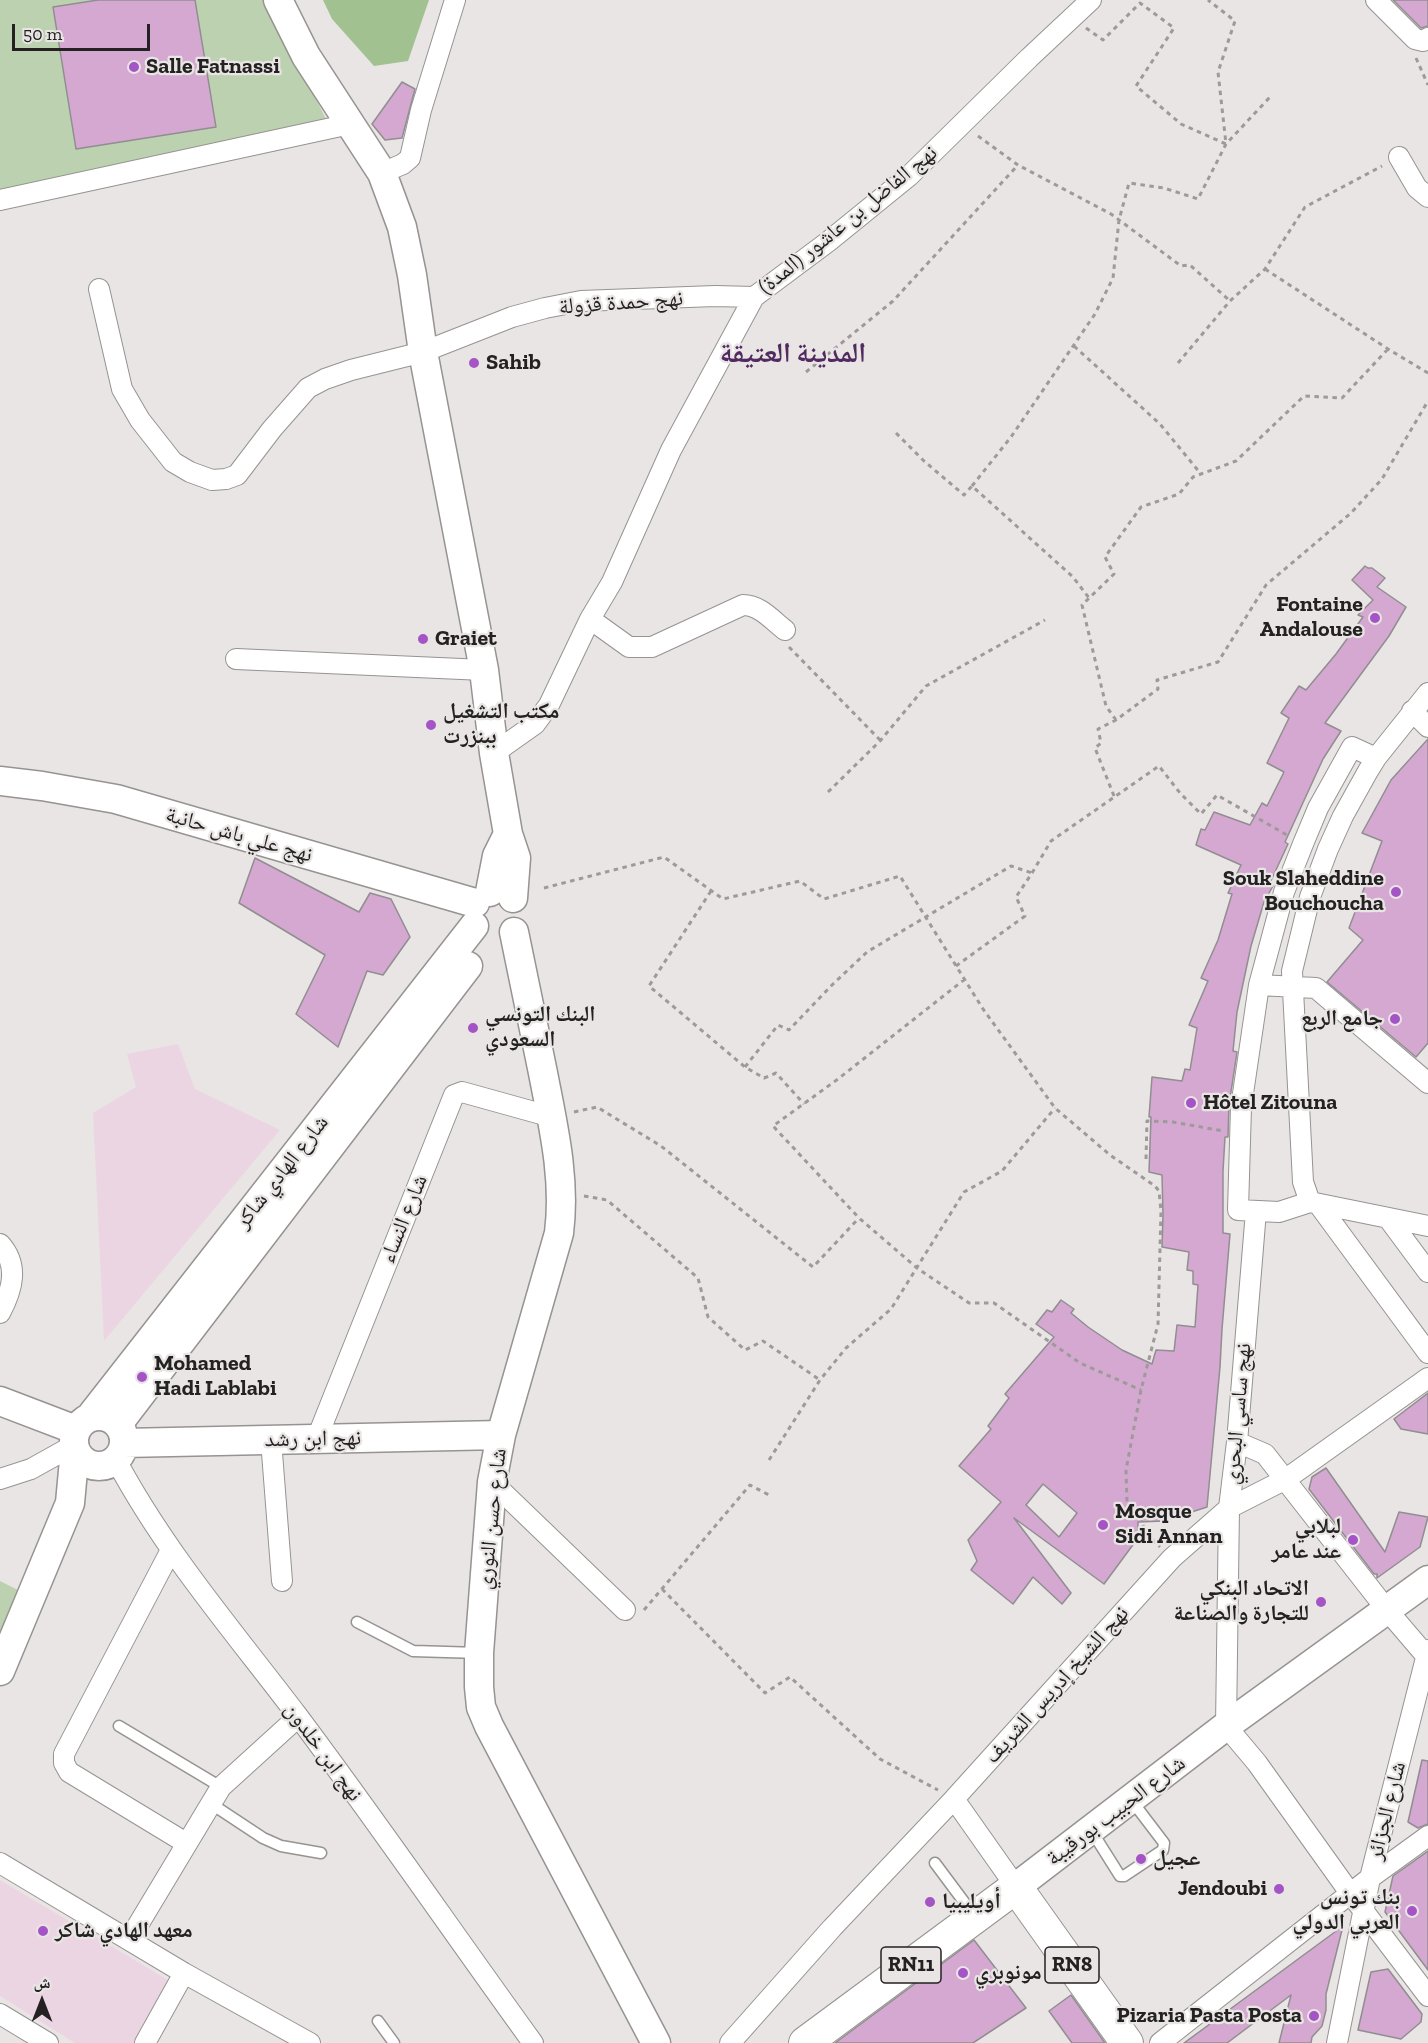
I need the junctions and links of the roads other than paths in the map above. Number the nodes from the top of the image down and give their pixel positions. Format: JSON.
{"nodes":[{"id":1,"x":278,"y":0,"type":"edge"},
{"id":2,"x":455,"y":0,"type":"edge"},
{"id":3,"x":1091,"y":0,"type":"edge"},
{"id":4,"x":1376,"y":0,"type":"edge"},
{"id":5,"x":1421,"y":38,"type":"edge"},
{"id":6,"x":350,"y":124,"type":"junction"},
{"id":7,"x":1399,"y":157,"type":"road end"},
{"id":8,"x":382,"y":173,"type":"junction"},
{"id":9,"x":1428,"y":197,"type":"edge"},
{"id":10,"x":0,"y":200,"type":"edge"},
{"id":11,"x":99,"y":289,"type":"dead end"},
{"id":12,"x":754,"y":297,"type":"junction"},
{"id":13,"x":423,"y":352,"type":"junction"},
{"id":14,"x":590,"y":619,"type":"junction"},
{"id":15,"x":785,"y":630,"type":"road end"},
{"id":16,"x":236,"y":659,"type":"dead end"},
{"id":17,"x":484,"y":670,"type":"junction"},
{"id":18,"x":1428,"y":693,"type":"edge"},
{"id":19,"x":1412,"y":711,"type":"junction"},
{"id":20,"x":1428,"y":728,"type":"edge"},
{"id":21,"x":494,"y":753,"type":"junction"},
{"id":22,"x":1376,"y":758,"type":"junction"},
{"id":23,"x":0,"y":781,"type":"edge"},
{"id":24,"x":492,"y":915,"type":"junction"},
{"id":25,"x":1259,"y":985,"type":"junction"},
{"id":26,"x":1292,"y":986,"type":"junction"},
{"id":27,"x":1428,"y":1083,"type":"edge"},
{"id":28,"x":552,"y":1117,"type":"junction"},
{"id":29,"x":1314,"y":1204,"type":"junction"},
{"id":30,"x":1247,"y":1210,"type":"junction"},
{"id":31,"x":1388,"y":1218,"type":"junction"},
{"id":32,"x":1428,"y":1226,"type":"edge"},
{"id":33,"x":0,"y":1244,"type":"edge"},
{"id":34,"x":1428,"y":1272,"type":"edge"},
{"id":35,"x":0,"y":1313,"type":"edge"},
{"id":36,"x":1428,"y":1353,"type":"edge"},
{"id":37,"x":1428,"y":1378,"type":"edge"},
{"id":38,"x":0,"y":1401,"type":"edge"},
{"id":39,"x":501,"y":1435,"type":"junction"},
{"id":40,"x":79,"y":1436,"type":"junction"},
{"id":41,"x":318,"y":1438,"type":"junction"},
{"id":42,"x":271,"y":1440,"type":"junction"},
{"id":43,"x":1237,"y":1442,"type":"junction"},
{"id":44,"x":116,"y":1448,"type":"junction"},
{"id":45,"x":0,"y":1479,"type":"edge"},
{"id":46,"x":1286,"y":1479,"type":"junction"},
{"id":47,"x":492,"y":1482,"type":"junction"},
{"id":48,"x":70,"y":1503,"type":"junction"},
{"id":49,"x":1229,"y":1508,"type":"junction"},
{"id":50,"x":171,"y":1550,"type":"junction"},
{"id":51,"x":1428,"y":1580,"type":"edge"},
{"id":52,"x":282,"y":1581,"type":"dead end"},
{"id":53,"x":625,"y":1610,"type":"road end"},
{"id":54,"x":1387,"y":1610,"type":"junction"},
{"id":55,"x":357,"y":1622,"type":"dead end"},
{"id":56,"x":479,"y":1653,"type":"junction"},
{"id":57,"x":1428,"y":1655,"type":"edge"},
{"id":58,"x":0,"y":1671,"type":"edge"},
{"id":59,"x":298,"y":1717,"type":"junction"},
{"id":60,"x":119,"y":1726,"type":"dead end"},
{"id":61,"x":1226,"y":1726,"type":"junction"},
{"id":62,"x":216,"y":1795,"type":"junction"},
{"id":63,"x":954,"y":1799,"type":"junction"},
{"id":64,"x":1131,"y":1800,"type":"junction"},
{"id":65,"x":1091,"y":1830,"type":"junction"},
{"id":66,"x":1428,"y":1836,"type":"edge"},
{"id":67,"x":186,"y":1843,"type":"junction"},
{"id":68,"x":321,"y":1853,"type":"dead end"},
{"id":69,"x":0,"y":1863,"type":"edge"},
{"id":70,"x":935,"y":1863,"type":"dead end"},
{"id":71,"x":1370,"y":1878,"type":"junction"},
{"id":72,"x":1016,"y":1887,"type":"junction"},
{"id":73,"x":1350,"y":1893,"type":"junction"},
{"id":74,"x":1364,"y":1911,"type":"junction"},
{"id":75,"x":975,"y":1917,"type":"junction"},
{"id":76,"x":129,"y":1940,"type":"junction"},
{"id":77,"x":184,"y":1973,"type":"junction"},
{"id":78,"x":1428,"y":1996,"type":"edge"},
{"id":79,"x":0,"y":2014,"type":"edge"},
{"id":80,"x":378,"y":2021,"type":"dead end"},
{"id":81,"x":659,"y":2042,"type":"edge"},
{"id":82,"x":48,"y":2043,"type":"edge"},
{"id":83,"x":145,"y":2043,"type":"edge"},
{"id":84,"x":310,"y":2043,"type":"edge"},
{"id":85,"x":394,"y":2043,"type":"edge"},
{"id":86,"x":533,"y":2043,"type":"edge"},
{"id":87,"x":730,"y":2043,"type":"edge"},
{"id":88,"x":805,"y":2043,"type":"edge"},
{"id":89,"x":1127,"y":2043,"type":"edge"},
{"id":90,"x":1160,"y":2043,"type":"edge"},
{"id":91,"x":1337,"y":2043,"type":"edge"}],
"edges":[{"from":1,"to":6,"type":"street","name":"شارع حسن النوري"},
{"from":2,"to":8,"type":"street"},
{"from":3,"to":12,"type":"street","name":"نهج الفاضل بن عاشور (المدة)"},
{"from":4,"to":5,"type":"street"},
{"from":6,"to":8,"type":"street","name":"شارع حسن النوري"},
{"from":6,"to":10,"type":"street"},
{"from":7,"to":9,"type":"street"},
{"from":8,"to":13,"type":"street","name":"شارع حسن النوري"},
{"from":11,"to":13,"type":"street","name":"نهج حمدة قزولة"},
{"from":12,"to":13,"type":"street","name":"نهج حمدة قزولة"},
{"from":12,"to":14,"type":"street","name":"نهج الفاضل بن عاشور (المدة)"},
{"from":13,"to":17,"type":"street","name":"شارع حسن النوري"},
{"from":14,"to":15,"type":"street"},
{"from":14,"to":21,"type":"street","name":"نهج الفاضل بن عاشور (المدة)"},
{"from":16,"to":17,"type":"street"},
{"from":17,"to":21,"type":"street","name":"شارع حسن النوري"},
{"from":18,"to":19,"type":"street"},
{"from":19,"to":20,"type":"street"},
{"from":19,"to":22,"type":"street"},
{"from":21,"to":24,"type":"street","name":"شارع حسن النوري"},
{"from":22,"to":25,"type":"street","name":"نهج ساسي البحري"},
{"from":22,"to":26,"type":"street"},
{"from":23,"to":24,"type":"street","name":"نهج علي باش حانبة"},
{"from":24,"to":28,"type":"street","name":"شارع حسن النوري"},
{"from":24,"to":40,"type":"street","name":"شارع الهادي شاكر"},
{"from":24,"to":44,"type":"street","name":"شارع الهادي شاكر"},
{"from":25,"to":26,"type":"street"},
{"from":25,"to":30,"type":"street","name":"نهج ساسي البحري"},
{"from":26,"to":27,"type":"street"},
{"from":26,"to":29,"type":"street"},
{"from":28,"to":39,"type":"street","name":"شارع حسن النوري"},
{"from":28,"to":41,"type":"street","name":"شارع النساء"},
{"from":29,"to":30,"type":"street"},
{"from":29,"to":31,"type":"street"},
{"from":29,"to":36,"type":"street"},
{"from":30,"to":43,"type":"street","name":"نهج ساسي البحري"},
{"from":31,"to":32,"type":"street"},
{"from":31,"to":34,"type":"street"},
{"from":33,"to":35,"type":"street"},
{"from":37,"to":46,"type":"street","name":"نهج الشيخ إدريس الشريف"},
{"from":38,"to":40,"type":"street"},
{"from":39,"to":41,"type":"street","name":"نهج ابن رشد"},
{"from":39,"to":47,"type":"street","name":"شارع حسن النوري"},
{"from":40,"to":44,"type":"street"},
{"from":40,"to":44,"type":"street"},
{"from":40,"to":45,"type":"street"},
{"from":40,"to":48,"type":"street"},
{"from":41,"to":42,"type":"street","name":"نهج ابن رشد"},
{"from":42,"to":44,"type":"street","name":"نهج ابن رشد"},
{"from":42,"to":52,"type":"street"},
{"from":43,"to":46,"type":"street"},
{"from":43,"to":49,"type":"street","name":"نهج ساسي البحري"},
{"from":44,"to":48,"type":"street","name":"شارع الهادي شاكر"},
{"from":44,"to":50,"type":"street","name":"نهج ابن خلدون"},
{"from":46,"to":49,"type":"street","name":"نهج الشيخ إدريس الشريف"},
{"from":46,"to":54,"type":"street"},
{"from":47,"to":53,"type":"street"},
{"from":47,"to":56,"type":"street","name":"شارع حسن النوري"},
{"from":48,"to":58,"type":"street"},
{"from":49,"to":61,"type":"street","name":"نهج ساسي البحري"},
{"from":49,"to":63,"type":"street","name":"نهج الشيخ إدريس الشريف"},
{"from":50,"to":59,"type":"street","name":"نهج ابن خلدون"},
{"from":50,"to":67,"type":"street"},
{"from":51,"to":54,"type":"street","name":"شارع الحبيب بورقيبة","number":"RN11"},
{"from":54,"to":57,"type":"street"},
{"from":54,"to":61,"type":"street","name":"شارع الحبيب بورقيبة","number":"RN11"},
{"from":55,"to":56,"type":"lane"},
{"from":56,"to":81,"type":"street","name":"شارع حسن النوري"},
{"from":57,"to":71,"type":"street","name":"شارع الجزائر"},
{"from":59,"to":62,"type":"street"},
{"from":59,"to":86,"type":"street","name":"نهج ابن خلدون"},
{"from":60,"to":62,"type":"lane"},
{"from":61,"to":64,"type":"street","name":"شارع الحبيب بورقيبة","number":"RN11"},
{"from":61,"to":73,"type":"street"},
{"from":62,"to":67,"type":"street"},
{"from":62,"to":68,"type":"lane"},
{"from":63,"to":72,"type":"street"},
{"from":63,"to":87,"type":"street","name":"نهج الشيخ إدريس الشريف"},
{"from":64,"to":65,"type":"street","name":"شارع الحبيب بورقيبة","number":"RN11"},
{"from":64,"to":65,"type":"lane"},
{"from":65,"to":72,"type":"street","name":"شارع الحبيب بورقيبة","number":"RN11"},
{"from":66,"to":71,"type":"street"},
{"from":67,"to":76,"type":"street"},
{"from":69,"to":76,"type":"street"},
{"from":70,"to":75,"type":"lane"},
{"from":71,"to":73,"type":"street"},
{"from":71,"to":74,"type":"street","name":"شارع الجزائر"},
{"from":72,"to":75,"type":"main road","name":"شارع الحبيب بورقيبة","number":"RN11"},
{"from":72,"to":89,"type":"main road","number":"RN8"},
{"from":73,"to":74,"type":"street"},
{"from":73,"to":90,"type":"street"},
{"from":74,"to":78,"type":"street"},
{"from":74,"to":91,"type":"street","name":"شارع الجزائر"},
{"from":75,"to":88,"type":"main road","name":"شارع الحبيب بورقيبة","number":"RN11"},
{"from":76,"to":77,"type":"street"},
{"from":77,"to":83,"type":"street"},
{"from":77,"to":84,"type":"street"},
{"from":79,"to":82,"type":"street"},
{"from":80,"to":85,"type":"lane"}]}
